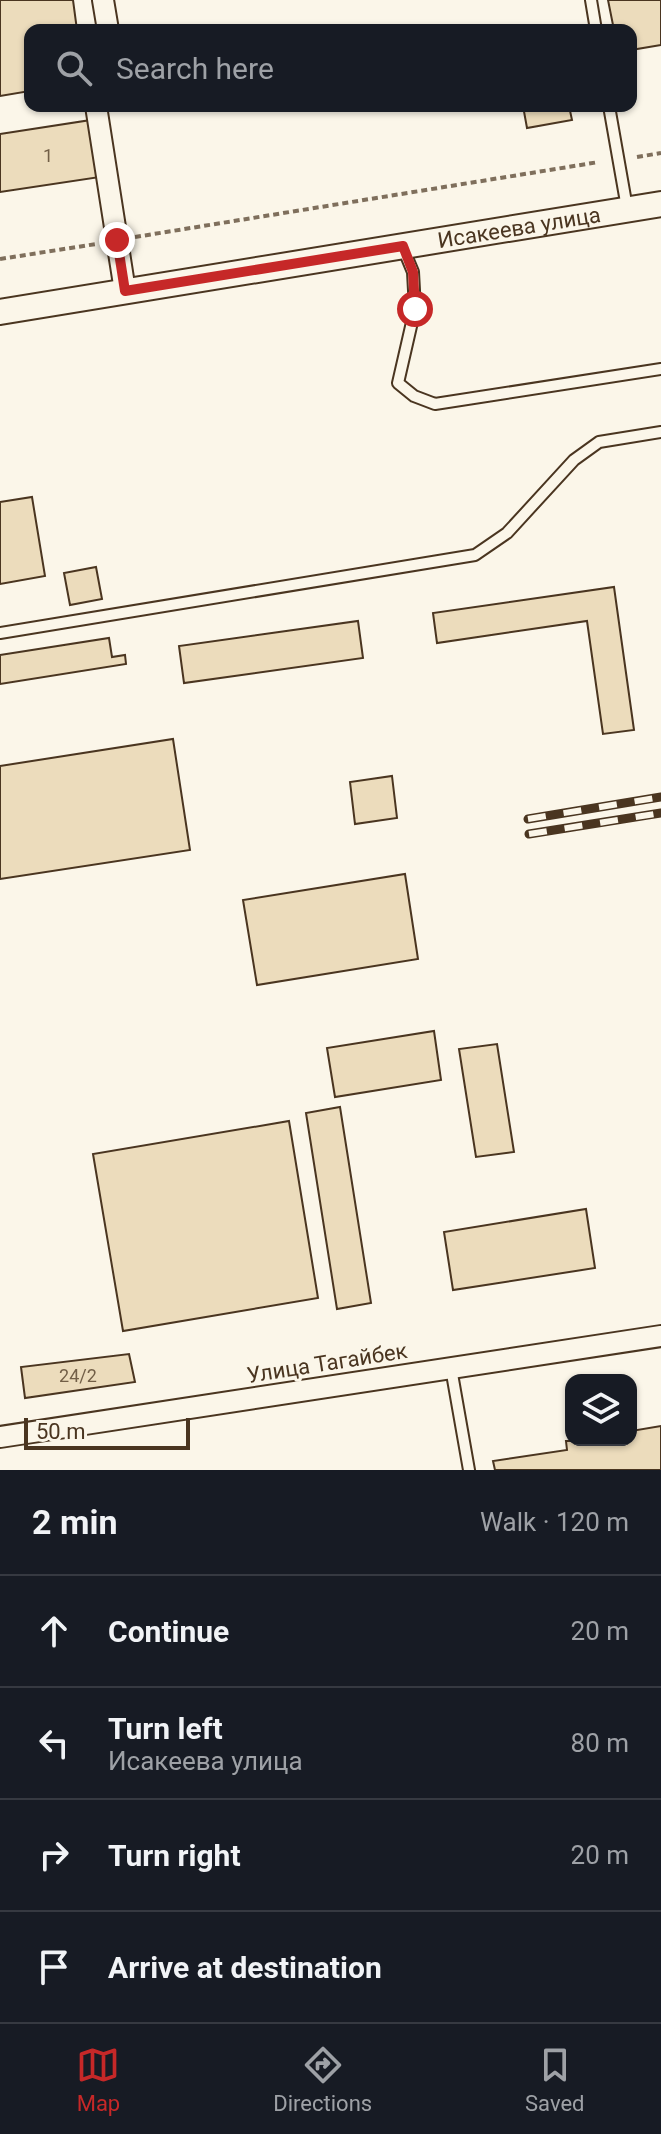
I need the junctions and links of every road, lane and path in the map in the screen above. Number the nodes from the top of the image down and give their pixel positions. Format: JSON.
{"nodes":[{"id":1,"x":103,"y":0,"type":"edge"},
{"id":2,"x":591,"y":0,"type":"edge"},
{"id":3,"x":107,"y":24,"type":"edge"},
{"id":4,"x":595,"y":24,"type":"edge"},
{"id":5,"x":97,"y":112,"type":"edge"},
{"id":6,"x":610,"y":112,"type":"edge"},
{"id":7,"x":661,"y":153,"type":"edge"},
{"id":8,"x":637,"y":157,"type":"dead end"},
{"id":9,"x":599,"y":162,"type":"dead end"},
{"id":10,"x":661,"y":204,"type":"edge"},
{"id":11,"x":627,"y":210,"type":"junction"},
{"id":12,"x":128,"y":238,"type":"dead end"},
{"id":13,"x":97,"y":244,"type":"dead end"},
{"id":14,"x":403,"y":246,"type":"junction"},
{"id":15,"x":0,"y":259,"type":"edge"},
{"id":16,"x":125,"y":291,"type":"junction"},
{"id":17,"x":0,"y":312,"type":"edge"},
{"id":18,"x":661,"y":369,"type":"edge"},
{"id":19,"x":661,"y":432,"type":"edge"},
{"id":20,"x":0,"y":633,"type":"edge"},
{"id":21,"x":661,"y":1336,"type":"edge"},
{"id":22,"x":451,"y":1368,"type":"junction"},
{"id":23,"x":0,"y":1437,"type":"edge"},
{"id":24,"x":469,"y":1470,"type":"edge"}],
"edges":[{"from":1,"to":3,"type":"street"},
{"from":2,"to":4,"type":"lane"},
{"from":5,"to":16,"type":"street"},
{"from":6,"to":11,"type":"lane"},
{"from":7,"to":8,"type":"path"},
{"from":9,"to":12,"type":"path"},
{"from":10,"to":11,"type":"street","name":"Исакеева улица"},
{"from":11,"to":14,"type":"street","name":"Исакеева улица"},
{"from":13,"to":15,"type":"path"},
{"from":14,"to":16,"type":"street","name":"Исакеева улица"},
{"from":14,"to":18,"type":"lane"},
{"from":16,"to":17,"type":"street","name":"Исакеева улица"},
{"from":19,"to":20,"type":"lane"},
{"from":21,"to":22,"type":"street","name":"Улица Тагайбек"},
{"from":22,"to":23,"type":"street","name":"Улица Тагайбек"},
{"from":22,"to":24,"type":"lane"}]}
